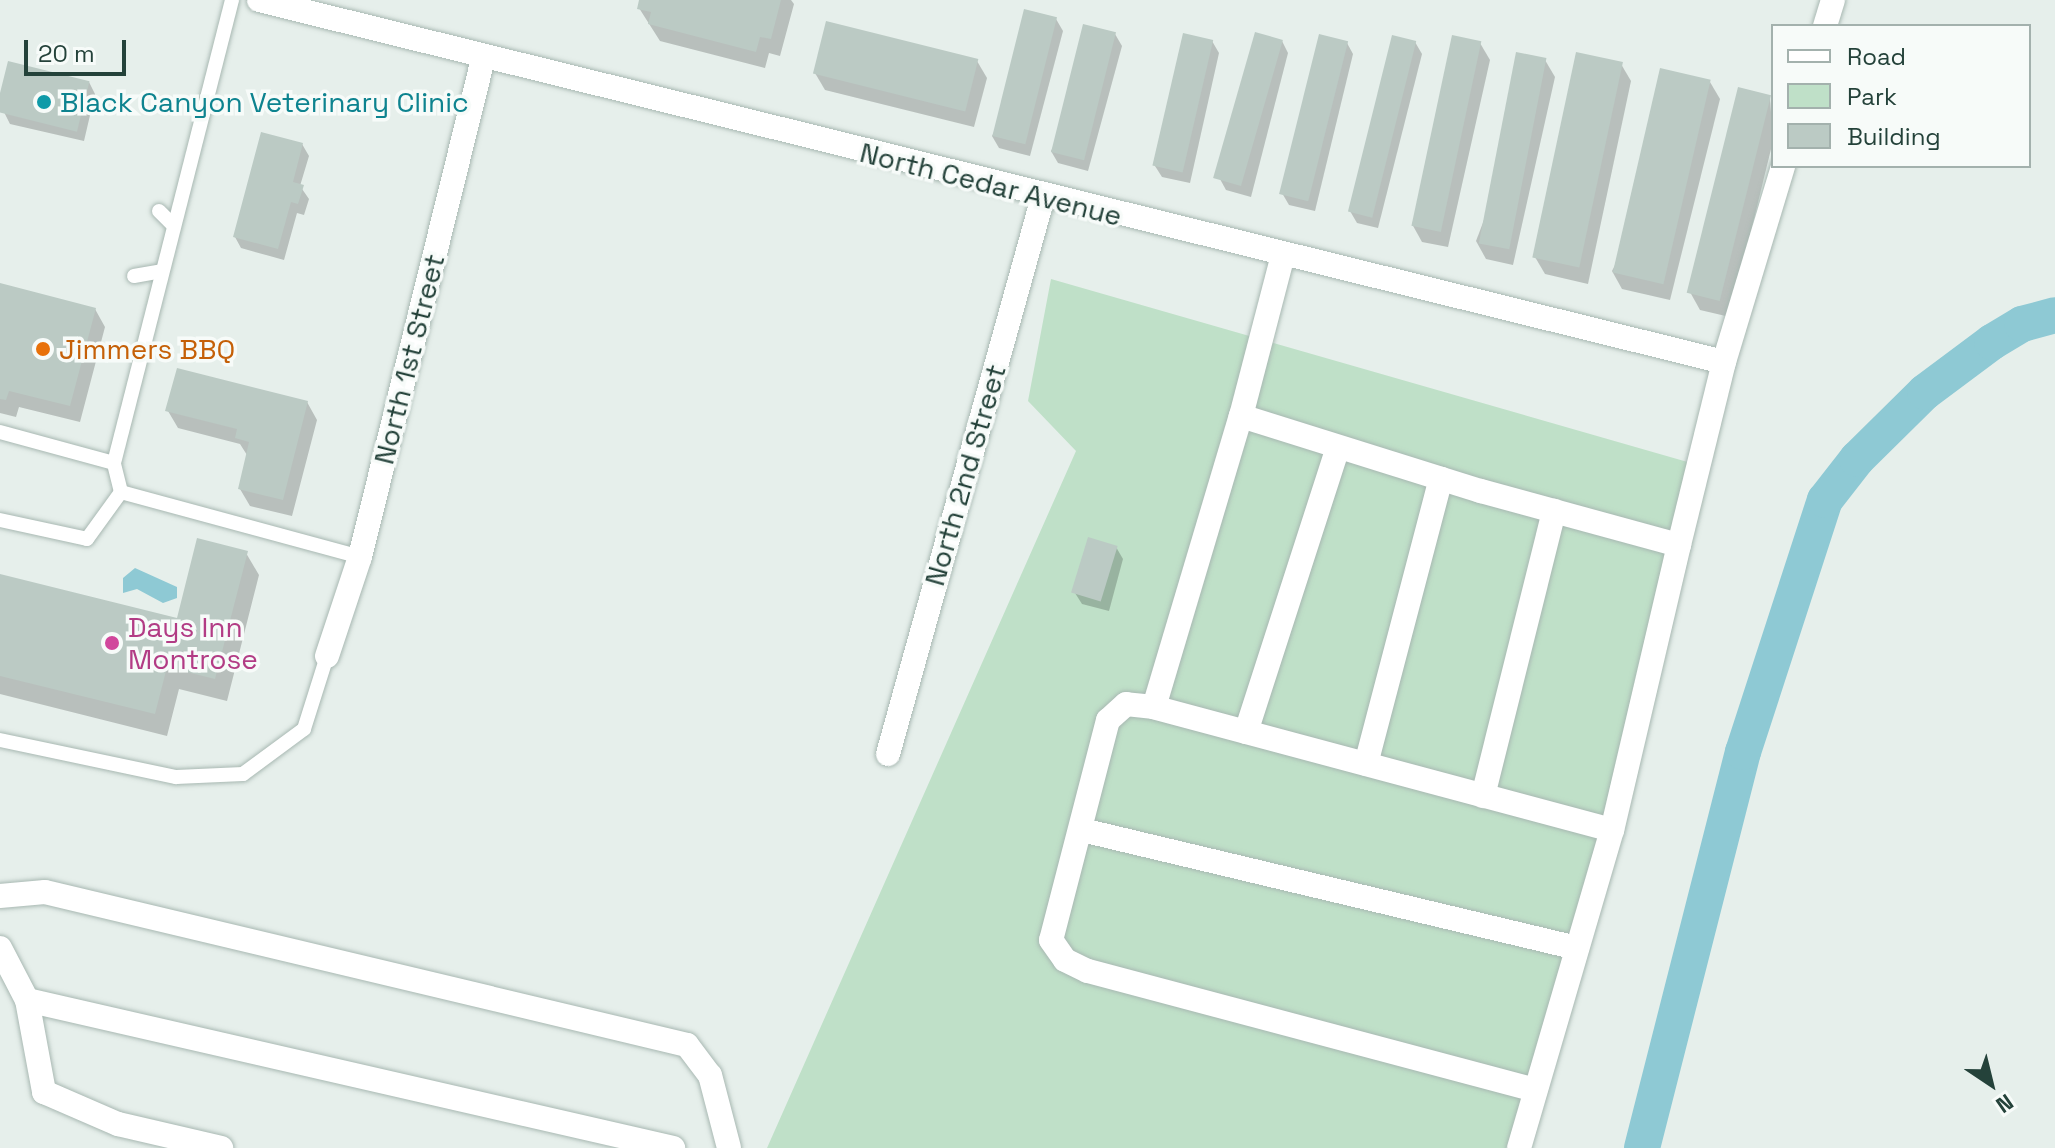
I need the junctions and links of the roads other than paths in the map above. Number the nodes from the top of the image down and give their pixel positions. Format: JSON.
{"nodes":[{"id":1,"x":232,"y":0,"type":"edge"},
{"id":2,"x":259,"y":0,"type":"edge"},
{"id":3,"x":1833,"y":0,"type":"edge"},
{"id":4,"x":1826,"y":24,"type":"edge"},
{"id":5,"x":483,"y":59,"type":"junction"},
{"id":6,"x":1782,"y":168,"type":"edge"},
{"id":7,"x":1043,"y":197,"type":"junction"},
{"id":8,"x":159,"y":211,"type":"dead end"},
{"id":9,"x":174,"y":226,"type":"junction"},
{"id":10,"x":1283,"y":255,"type":"junction"},
{"id":11,"x":162,"y":271,"type":"junction"},
{"id":12,"x":134,"y":276,"type":"dead end"},
{"id":13,"x":1724,"y":362,"type":"junction"},
{"id":14,"x":1241,"y":416,"type":"junction"},
{"id":15,"x":0,"y":432,"type":"edge"},
{"id":16,"x":1338,"y":447,"type":"junction"},
{"id":17,"x":114,"y":463,"type":"junction"},
{"id":18,"x":1441,"y":479,"type":"junction"},
{"id":19,"x":121,"y":492,"type":"junction"},
{"id":20,"x":1554,"y":511,"type":"junction"},
{"id":21,"x":0,"y":520,"type":"edge"},
{"id":22,"x":1679,"y":545,"type":"junction"},
{"id":23,"x":360,"y":557,"type":"junction"},
{"id":24,"x":327,"y":656,"type":"joint"},
{"id":25,"x":1154,"y":707,"type":"junction"},
{"id":26,"x":1246,"y":732,"type":"junction"},
{"id":27,"x":0,"y":740,"type":"edge"},
{"id":28,"x":888,"y":754,"type":"dead end"},
{"id":29,"x":1366,"y":764,"type":"junction"},
{"id":30,"x":1483,"y":796,"type":"junction"},
{"id":31,"x":1082,"y":830,"type":"junction"},
{"id":32,"x":1612,"y":830,"type":"junction"},
{"id":33,"x":0,"y":896,"type":"edge"},
{"id":34,"x":0,"y":948,"type":"edge"},
{"id":35,"x":1577,"y":948,"type":"junction"},
{"id":36,"x":27,"y":1000,"type":"junction"},
{"id":37,"x":1534,"y":1090,"type":"junction"},
{"id":38,"x":221,"y":1148,"type":"edge"},
{"id":39,"x":673,"y":1148,"type":"edge"},
{"id":40,"x":729,"y":1148,"type":"edge"},
{"id":41,"x":1519,"y":1148,"type":"edge"}],
"edges":[{"from":1,"to":9,"type":"lane"},
{"from":2,"to":5,"type":"street","name":"North Cedar Avenue"},
{"from":3,"to":4,"type":"street"},
{"from":5,"to":7,"type":"street","name":"North Cedar Avenue"},
{"from":5,"to":23,"type":"street","name":"North 1st Street"},
{"from":6,"to":13,"type":"street"},
{"from":7,"to":10,"type":"street","name":"North Cedar Avenue"},
{"from":7,"to":28,"type":"street","name":"North 2nd Street"},
{"from":8,"to":9,"type":"lane"},
{"from":9,"to":11,"type":"lane"},
{"from":10,"to":13,"type":"street","name":"North Cedar Avenue"},
{"from":10,"to":14,"type":"street"},
{"from":11,"to":12,"type":"lane"},
{"from":11,"to":17,"type":"lane"},
{"from":13,"to":22,"type":"street"},
{"from":14,"to":16,"type":"street"},
{"from":14,"to":25,"type":"street"},
{"from":15,"to":17,"type":"lane"},
{"from":16,"to":18,"type":"street"},
{"from":16,"to":26,"type":"street"},
{"from":17,"to":19,"type":"lane"},
{"from":18,"to":20,"type":"street"},
{"from":18,"to":29,"type":"street"},
{"from":19,"to":21,"type":"lane"},
{"from":19,"to":23,"type":"lane"},
{"from":20,"to":22,"type":"street"},
{"from":20,"to":30,"type":"street"},
{"from":22,"to":32,"type":"street"},
{"from":23,"to":24,"type":"street","name":"North 1st Street"},
{"from":24,"to":27,"type":"lane"},
{"from":25,"to":26,"type":"street"},
{"from":25,"to":31,"type":"street"},
{"from":26,"to":29,"type":"street"},
{"from":29,"to":30,"type":"street"},
{"from":30,"to":32,"type":"street"},
{"from":31,"to":35,"type":"street"},
{"from":31,"to":37,"type":"street"},
{"from":32,"to":35,"type":"street"},
{"from":33,"to":40,"type":"street"},
{"from":34,"to":36,"type":"street"},
{"from":35,"to":37,"type":"street"},
{"from":36,"to":38,"type":"street"},
{"from":36,"to":39,"type":"street"},
{"from":37,"to":41,"type":"street"}]}
